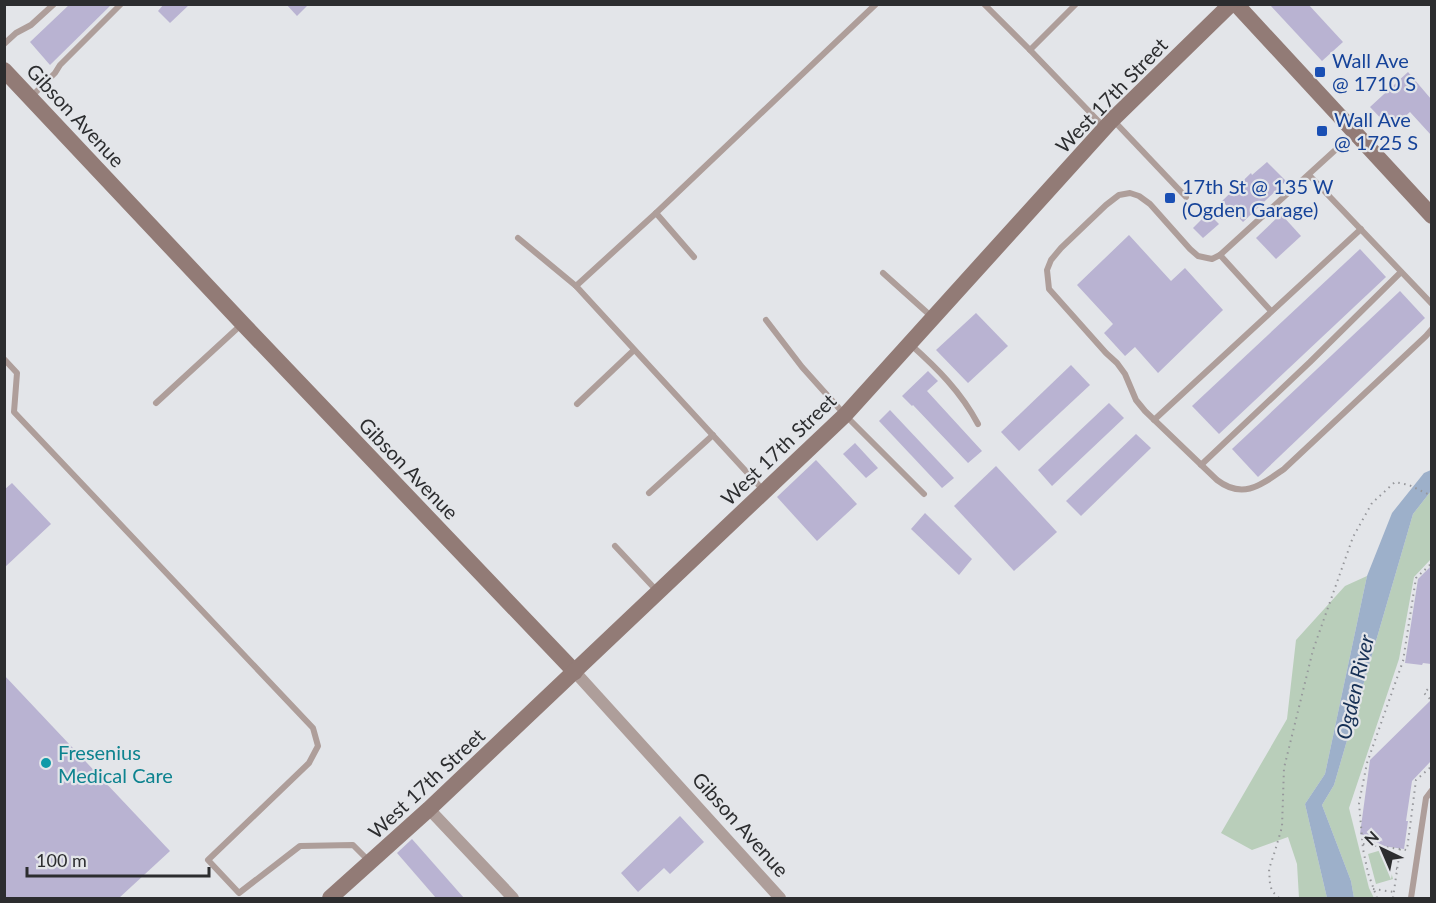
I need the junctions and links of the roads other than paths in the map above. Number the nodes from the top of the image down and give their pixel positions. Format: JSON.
{"nodes":[{"id":1,"x":54,"y":4,"type":"edge"},
{"id":2,"x":121,"y":4,"type":"edge"},
{"id":3,"x":876,"y":4,"type":"edge"},
{"id":4,"x":984,"y":4,"type":"edge"},
{"id":5,"x":1076,"y":4,"type":"edge"},
{"id":6,"x":1234,"y":4,"type":"edge"},
{"id":7,"x":4,"y":44,"type":"edge"},
{"id":8,"x":1030,"y":50,"type":"junction"},
{"id":9,"x":4,"y":70,"type":"edge"},
{"id":10,"x":30,"y":98,"type":"junction"},
{"id":11,"x":1109,"y":124,"type":"junction"},
{"id":12,"x":1355,"y":133,"type":"junction"},
{"id":13,"x":1309,"y":175,"type":"junction"},
{"id":14,"x":1186,"y":197,"type":"dead end"},
{"id":15,"x":656,"y":213,"type":"junction"},
{"id":16,"x":1431,"y":216,"type":"edge"},
{"id":17,"x":1360,"y":229,"type":"junction"},
{"id":18,"x":518,"y":238,"type":"dead end"},
{"id":19,"x":1220,"y":255,"type":"junction"},
{"id":20,"x":694,"y":257,"type":"dead end"},
{"id":21,"x":1401,"y":272,"type":"junction"},
{"id":22,"x":883,"y":273,"type":"dead end"},
{"id":23,"x":576,"y":286,"type":"junction"},
{"id":24,"x":1431,"y":304,"type":"edge"},
{"id":25,"x":1271,"y":311,"type":"junction"},
{"id":26,"x":933,"y":318,"type":"junction"},
{"id":27,"x":766,"y":320,"type":"dead end"},
{"id":28,"x":243,"y":324,"type":"junction"},
{"id":29,"x":1431,"y":329,"type":"edge"},
{"id":30,"x":909,"y":344,"type":"junction"},
{"id":31,"x":634,"y":350,"type":"junction"},
{"id":32,"x":4,"y":359,"type":"edge"},
{"id":33,"x":156,"y":403,"type":"dead end"},
{"id":34,"x":577,"y":404,"type":"dead end"},
{"id":35,"x":844,"y":415,"type":"junction"},
{"id":36,"x":1154,"y":420,"type":"junction"},
{"id":37,"x":978,"y":424,"type":"dead end"},
{"id":38,"x":712,"y":435,"type":"junction"},
{"id":39,"x":1201,"y":465,"type":"junction"},
{"id":40,"x":765,"y":491,"type":"junction"},
{"id":41,"x":649,"y":493,"type":"dead end"},
{"id":42,"x":924,"y":494,"type":"dead end"},
{"id":43,"x":615,"y":546,"type":"dead end"},
{"id":44,"x":658,"y":592,"type":"junction"},
{"id":45,"x":575,"y":672,"type":"junction"},
{"id":46,"x":1431,"y":790,"type":"edge"},
{"id":47,"x":429,"y":809,"type":"junction"},
{"id":48,"x":370,"y":862,"type":"junction"},
{"id":49,"x":330,"y":898,"type":"edge"},
{"id":50,"x":513,"y":898,"type":"edge"},
{"id":51,"x":780,"y":898,"type":"edge"},
{"id":52,"x":1411,"y":898,"type":"edge"}],
"edges":[{"from":1,"to":7,"type":"lane"},
{"from":2,"to":10,"type":"lane"},
{"from":3,"to":15,"type":"lane"},
{"from":4,"to":8,"type":"lane"},
{"from":5,"to":8,"type":"lane"},
{"from":6,"to":11,"type":"street","name":"West 17th Street"},
{"from":6,"to":12,"type":"street"},
{"from":8,"to":11,"type":"lane"},
{"from":9,"to":10,"type":"street","name":"Gibson Avenue"},
{"from":10,"to":28,"type":"street","name":"Gibson Avenue"},
{"from":11,"to":14,"type":"lane"},
{"from":11,"to":26,"type":"street","name":"West 17th Street"},
{"from":12,"to":13,"type":"lane"},
{"from":12,"to":16,"type":"street"},
{"from":13,"to":17,"type":"lane"},
{"from":13,"to":19,"type":"lane"},
{"from":15,"to":20,"type":"lane"},
{"from":15,"to":23,"type":"lane"},
{"from":17,"to":21,"type":"lane"},
{"from":17,"to":25,"type":"lane"},
{"from":18,"to":23,"type":"lane"},
{"from":19,"to":25,"type":"lane"},
{"from":19,"to":36,"type":"lane"},
{"from":21,"to":24,"type":"lane"},
{"from":21,"to":39,"type":"lane"},
{"from":22,"to":26,"type":"lane"},
{"from":23,"to":31,"type":"lane"},
{"from":25,"to":36,"type":"lane"},
{"from":26,"to":30,"type":"street","name":"West 17th Street"},
{"from":27,"to":35,"type":"lane"},
{"from":28,"to":33,"type":"lane"},
{"from":28,"to":45,"type":"street","name":"Gibson Avenue"},
{"from":29,"to":39,"type":"lane"},
{"from":30,"to":35,"type":"street","name":"West 17th Street"},
{"from":30,"to":37,"type":"lane"},
{"from":31,"to":34,"type":"lane"},
{"from":31,"to":38,"type":"lane"},
{"from":32,"to":48,"type":"lane"},
{"from":35,"to":40,"type":"street","name":"West 17th Street"},
{"from":35,"to":42,"type":"lane"},
{"from":36,"to":39,"type":"lane"},
{"from":38,"to":40,"type":"lane"},
{"from":38,"to":41,"type":"lane"},
{"from":40,"to":44,"type":"street","name":"West 17th Street"},
{"from":43,"to":44,"type":"lane"},
{"from":44,"to":45,"type":"street","name":"West 17th Street"},
{"from":45,"to":47,"type":"street","name":"West 17th Street"},
{"from":45,"to":51,"type":"street","name":"Gibson Avenue"},
{"from":46,"to":52,"type":"lane"},
{"from":47,"to":48,"type":"street","name":"West 17th Street"},
{"from":47,"to":50,"type":"street"},
{"from":48,"to":49,"type":"street","name":"West 17th Street"}]}
